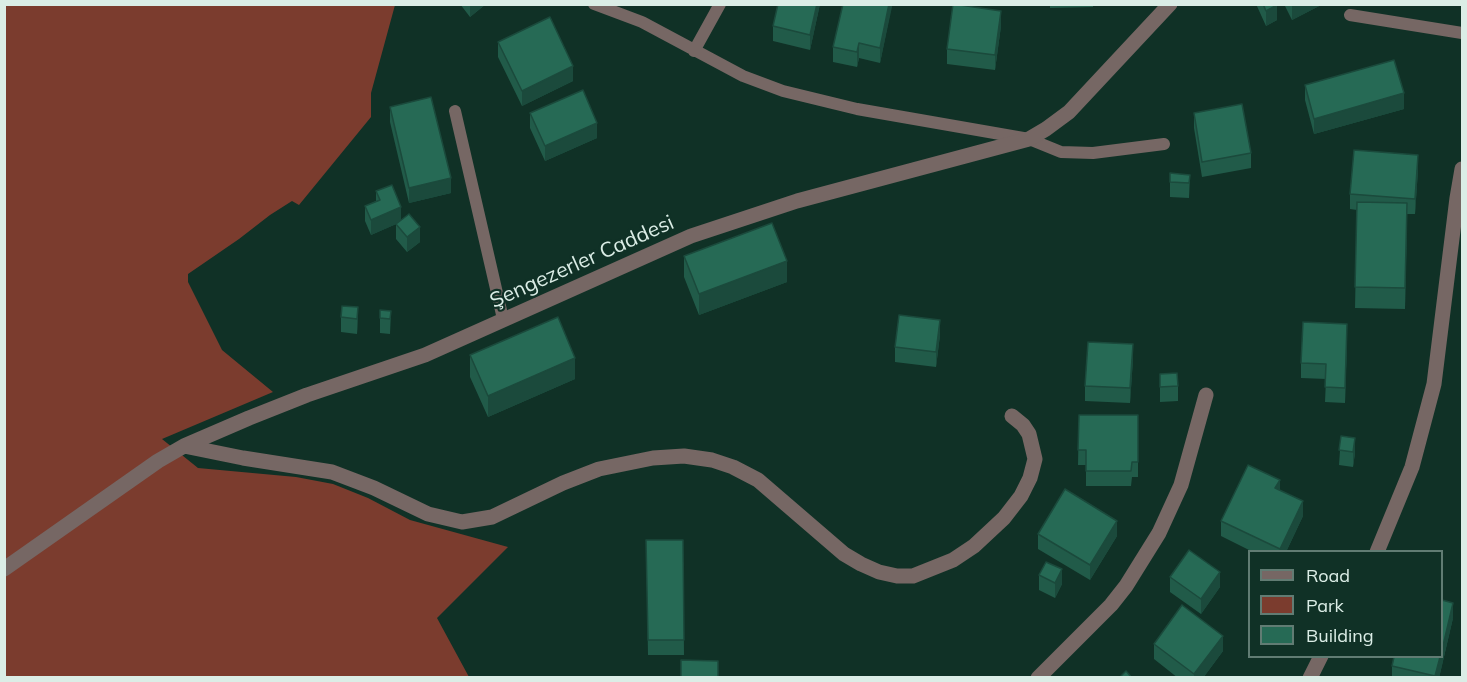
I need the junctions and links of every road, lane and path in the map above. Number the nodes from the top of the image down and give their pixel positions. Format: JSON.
{"nodes":[{"id":1,"x":594,"y":4,"type":"edge"},
{"id":2,"x":720,"y":4,"type":"edge"},
{"id":3,"x":1170,"y":4,"type":"edge"},
{"id":4,"x":1350,"y":15,"type":"dead end"},
{"id":5,"x":1462,"y":33,"type":"edge"},
{"id":6,"x":693,"y":51,"type":"junction"},
{"id":7,"x":455,"y":111,"type":"dead end"},
{"id":8,"x":1029,"y":139,"type":"junction"},
{"id":9,"x":1164,"y":144,"type":"dead end"},
{"id":10,"x":1462,"y":169,"type":"edge"},
{"id":11,"x":1456,"y":253,"type":"edge"},
{"id":12,"x":503,"y":319,"type":"junction"},
{"id":13,"x":1206,"y":394,"type":"dead end"},
{"id":14,"x":1012,"y":416,"type":"dead end"},
{"id":15,"x":184,"y":446,"type":"junction"},
{"id":16,"x":1378,"y":550,"type":"edge"},
{"id":17,"x":4,"y":569,"type":"edge"},
{"id":18,"x":1321,"y":658,"type":"edge"},
{"id":19,"x":1038,"y":678,"type":"edge"},
{"id":20,"x":1310,"y":678,"type":"edge"}],
"edges":[{"from":1,"to":6,"type":"lane"},
{"from":2,"to":6,"type":"lane"},
{"from":3,"to":8,"type":"street","name":"Şengezerler Caddesi"},
{"from":4,"to":5,"type":"lane"},
{"from":6,"to":8,"type":"lane"},
{"from":7,"to":12,"type":"lane"},
{"from":8,"to":9,"type":"lane"},
{"from":8,"to":12,"type":"street","name":"Şengezerler Caddesi"},
{"from":10,"to":11,"type":"street"},
{"from":11,"to":16,"type":"street"},
{"from":12,"to":15,"type":"street","name":"Şengezerler Caddesi"},
{"from":13,"to":19,"type":"street"},
{"from":14,"to":15,"type":"street"},
{"from":15,"to":17,"type":"street","name":"Şengezerler Caddesi"},
{"from":18,"to":20,"type":"street"}]}
